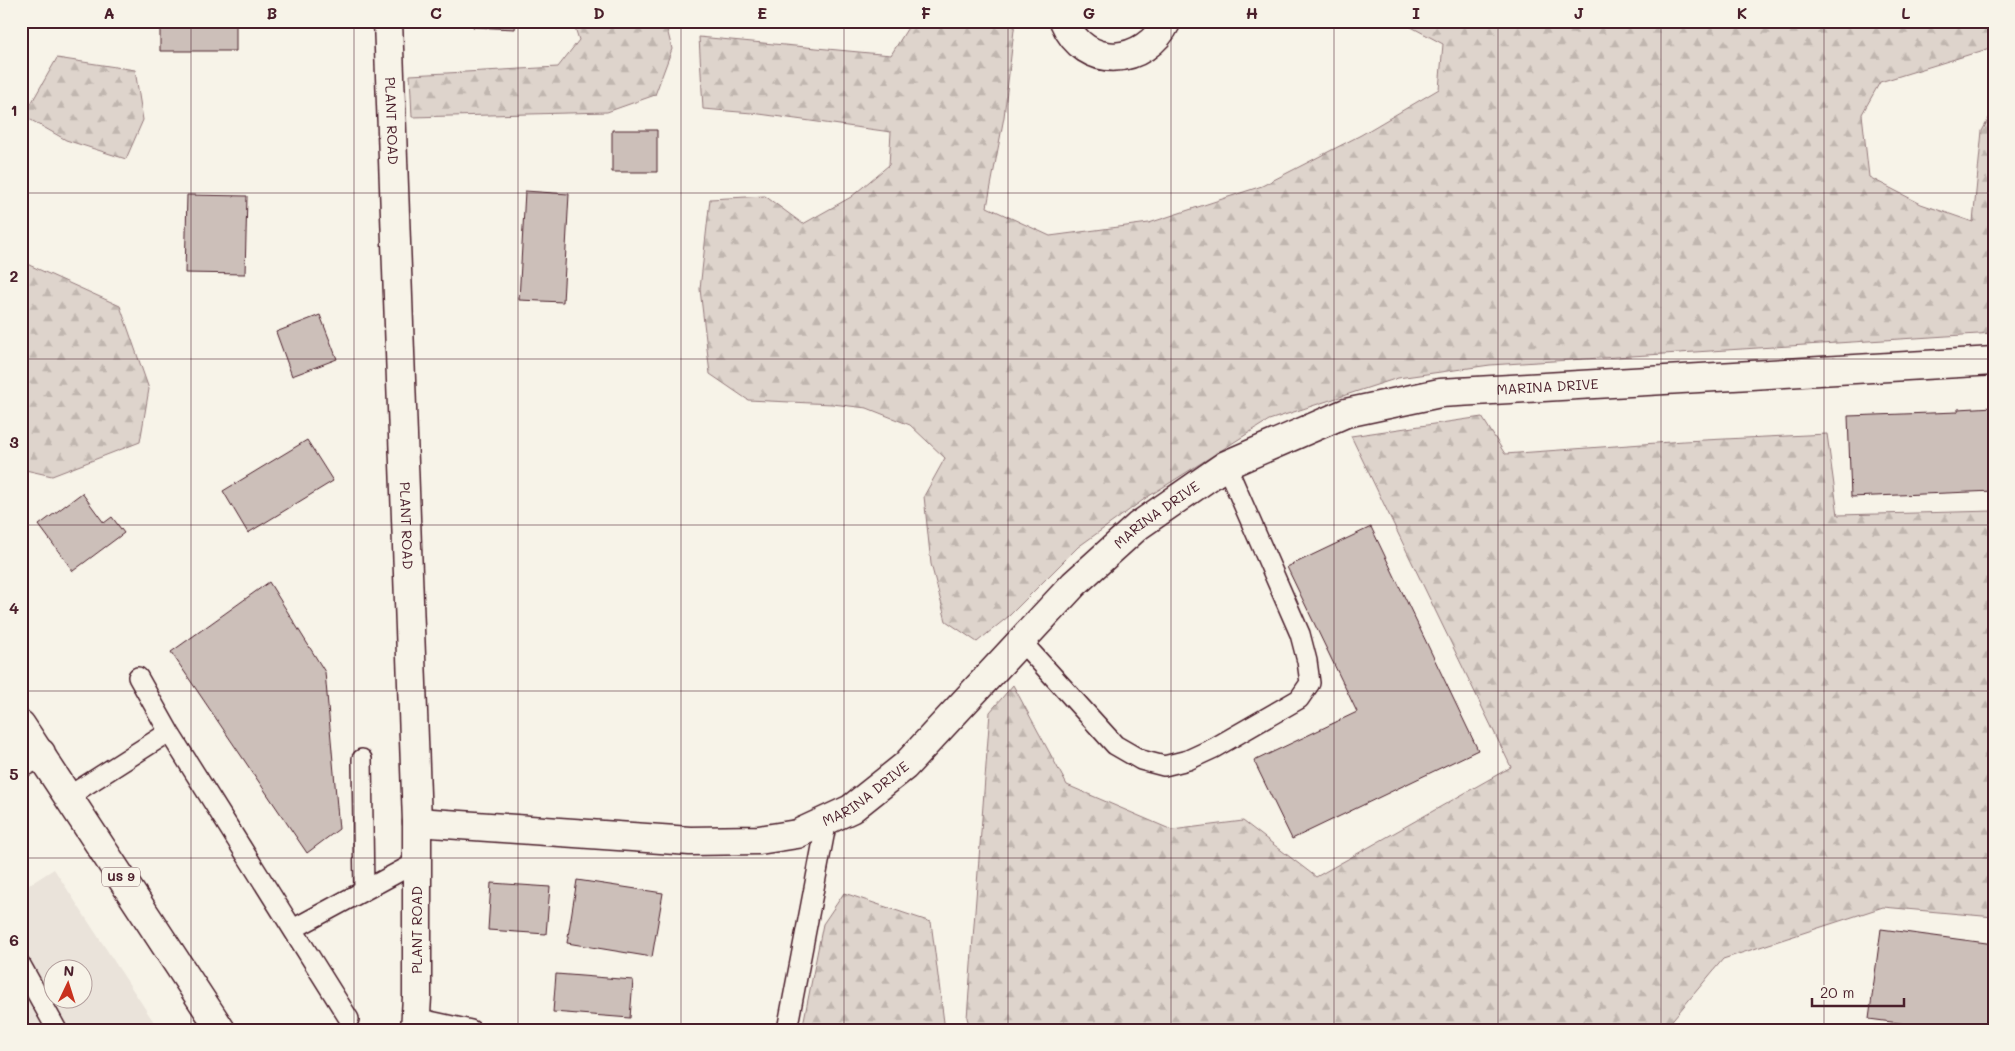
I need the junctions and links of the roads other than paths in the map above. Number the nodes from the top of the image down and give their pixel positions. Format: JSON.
{"nodes":[{"id":1,"x":388,"y":21,"type":"edge"},
{"id":2,"x":1064,"y":21,"type":"edge"},
{"id":3,"x":1167,"y":21,"type":"edge"},
{"id":4,"x":1994,"y":361,"type":"edge"},
{"id":5,"x":1226,"y":465,"type":"junction"},
{"id":6,"x":1021,"y":641,"type":"junction"},
{"id":7,"x":138,"y":677,"type":"dead end"},
{"id":8,"x":21,"y":725,"type":"edge"},
{"id":9,"x":169,"y":732,"type":"junction"},
{"id":10,"x":31,"y":758,"type":"edge"},
{"id":11,"x":362,"y":759,"type":"dead end"},
{"id":12,"x":69,"y":796,"type":"junction"},
{"id":13,"x":827,"y":820,"type":"junction"},
{"id":14,"x":417,"y":822,"type":"junction"},
{"id":15,"x":417,"y":862,"type":"junction"},
{"id":16,"x":364,"y":890,"type":"junction"},
{"id":17,"x":293,"y":929,"type":"junction"},
{"id":18,"x":21,"y":965,"type":"edge"},
{"id":19,"x":349,"y":1019,"type":"dead end"},
{"id":20,"x":415,"y":1024,"type":"edge"},
{"id":21,"x":57,"y":1030,"type":"edge"},
{"id":22,"x":220,"y":1030,"type":"edge"},
{"id":23,"x":471,"y":1030,"type":"edge"},
{"id":24,"x":787,"y":1030,"type":"edge"}],
"edges":[{"from":1,"to":14,"type":"street","name":"PLANT ROAD"},
{"from":2,"to":3,"type":"street"},
{"from":4,"to":5,"type":"street","name":"MARINA DRIVE"},
{"from":5,"to":6,"type":"street","name":"MARINA DRIVE"},
{"from":5,"to":6,"type":"lane"},
{"from":6,"to":13,"type":"street","name":"MARINA DRIVE"},
{"from":7,"to":9,"type":"lane"},
{"from":8,"to":10,"type":"street","number":"US 9"},
{"from":9,"to":12,"type":"lane"},
{"from":9,"to":17,"type":"lane"},
{"from":10,"to":12,"type":"street","number":"US 9"},
{"from":11,"to":16,"type":"lane"},
{"from":12,"to":22,"type":"street","number":"US 9"},
{"from":13,"to":14,"type":"street","name":"MARINA DRIVE"},
{"from":13,"to":24,"type":"lane"},
{"from":14,"to":15,"type":"street","name":"PLANT ROAD"},
{"from":15,"to":16,"type":"lane"},
{"from":15,"to":20,"type":"street","name":"PLANT ROAD"},
{"from":16,"to":17,"type":"lane"},
{"from":17,"to":19,"type":"lane"},
{"from":18,"to":21,"type":"lane"},
{"from":20,"to":23,"type":"lane"}]}
